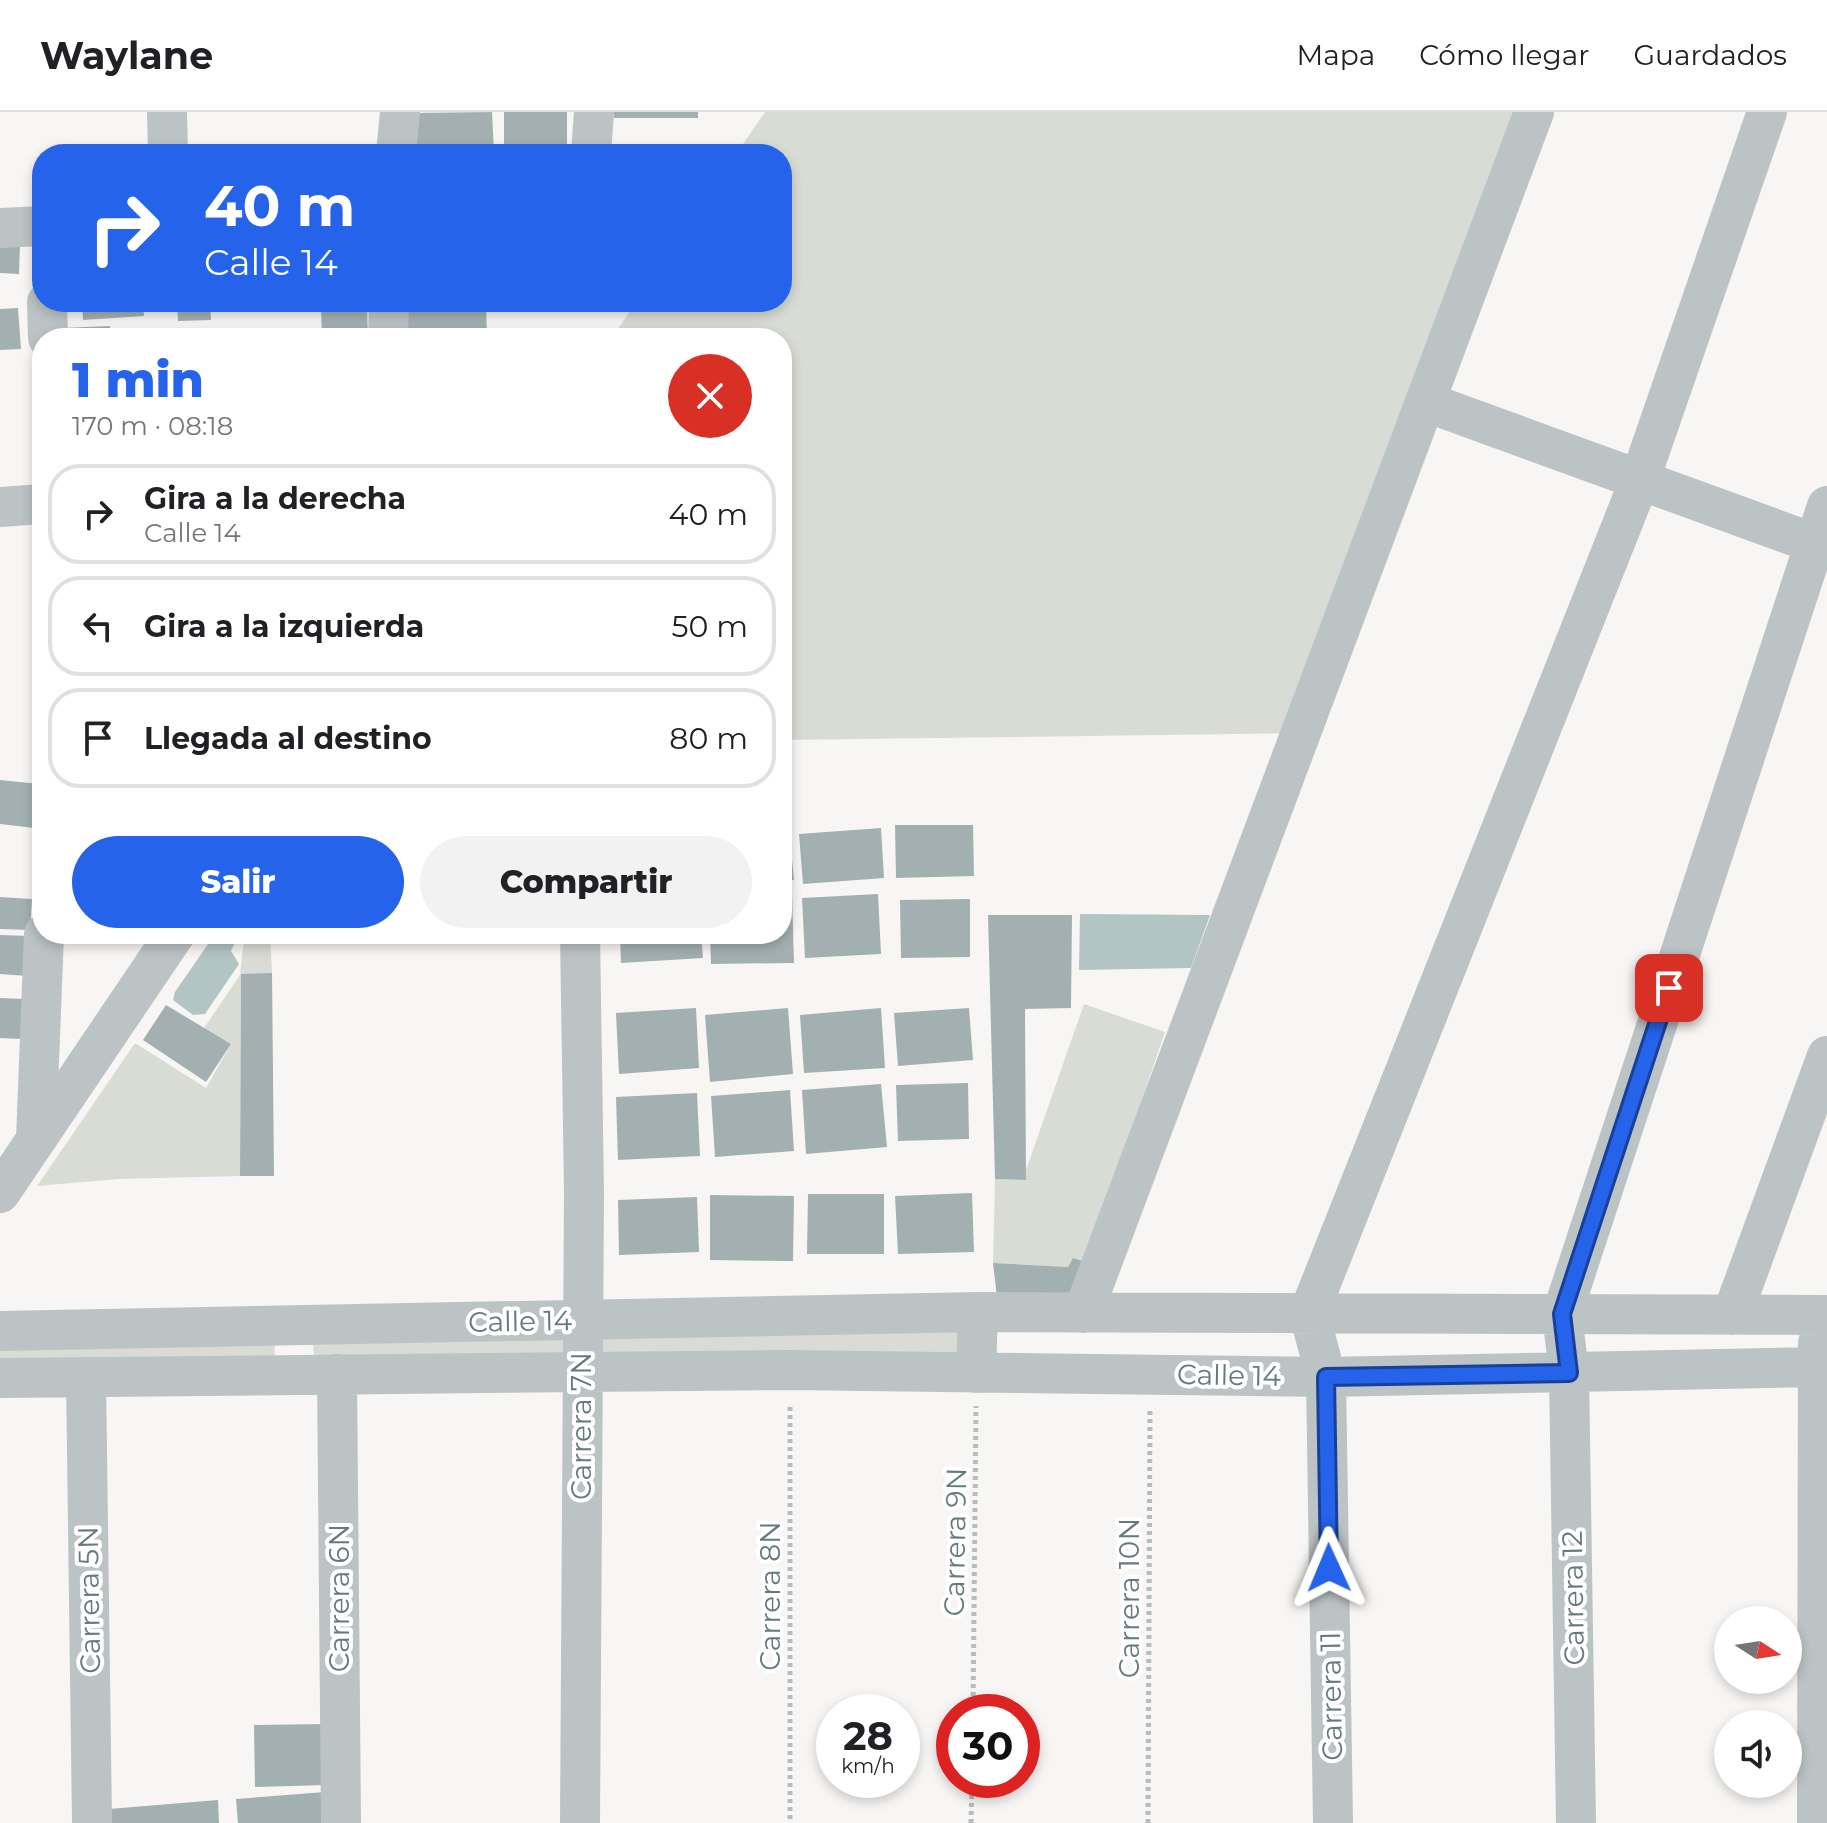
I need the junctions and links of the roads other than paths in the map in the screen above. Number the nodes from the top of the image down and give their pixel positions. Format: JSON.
{"nodes":[{"id":1,"x":167,"y":112,"type":"edge"},
{"id":2,"x":400,"y":112,"type":"edge"},
{"id":3,"x":594,"y":112,"type":"edge"},
{"id":4,"x":1534,"y":112,"type":"edge"},
{"id":5,"x":1767,"y":112,"type":"edge"},
{"id":6,"x":168,"y":144,"type":"edge"},
{"id":7,"x":397,"y":144,"type":"edge"},
{"id":8,"x":592,"y":144,"type":"edge"},
{"id":9,"x":32,"y":226,"type":"edge"},
{"id":10,"x":0,"y":228,"type":"edge"},
{"id":11,"x":1426,"y":402,"type":"junction"},
{"id":12,"x":1639,"y":482,"type":"junction"},
{"id":13,"x":32,"y":505,"type":"edge"},
{"id":14,"x":1827,"y":506,"type":"edge"},
{"id":15,"x":0,"y":507,"type":"edge"},
{"id":16,"x":1820,"y":545,"type":"edge"},
{"id":17,"x":44,"y":944,"type":"edge"},
{"id":18,"x":168,"y":944,"type":"edge"},
{"id":19,"x":580,"y":944,"type":"edge"},
{"id":20,"x":1827,"y":1056,"type":"edge"},
{"id":21,"x":36,"y":1139,"type":"junction"},
{"id":22,"x":0,"y":1193,"type":"edge"},
{"id":23,"x":978,"y":1312,"type":"junction"},
{"id":24,"x":1083,"y":1313,"type":"junction"},
{"id":25,"x":1309,"y":1313,"type":"junction"},
{"id":26,"x":1562,"y":1314,"type":"junction"},
{"id":27,"x":1732,"y":1315,"type":"junction"},
{"id":28,"x":1823,"y":1315,"type":"edge"},
{"id":29,"x":582,"y":1320,"type":"junction"},
{"id":30,"x":0,"y":1331,"type":"edge"},
{"id":31,"x":1816,"y":1367,"type":"junction"},
{"id":32,"x":581,"y":1371,"type":"junction"},
{"id":33,"x":976,"y":1373,"type":"junction"},
{"id":34,"x":1569,"y":1373,"type":"junction"},
{"id":35,"x":337,"y":1374,"type":"junction"},
{"id":36,"x":86,"y":1377,"type":"junction"},
{"id":37,"x":1326,"y":1377,"type":"junction"},
{"id":38,"x":0,"y":1378,"type":"edge"},
{"id":39,"x":92,"y":1823,"type":"edge"},
{"id":40,"x":341,"y":1823,"type":"edge"},
{"id":41,"x":580,"y":1823,"type":"edge"},
{"id":42,"x":1333,"y":1823,"type":"edge"},
{"id":43,"x":1576,"y":1823,"type":"edge"},
{"id":44,"x":1817,"y":1823,"type":"edge"}],
"edges":[{"from":1,"to":6,"type":"street"},
{"from":2,"to":7,"type":"street"},
{"from":3,"to":8,"type":"street"},
{"from":4,"to":11,"type":"street"},
{"from":5,"to":12,"type":"street"},
{"from":9,"to":10,"type":"street"},
{"from":11,"to":12,"type":"street"},
{"from":11,"to":24,"type":"street"},
{"from":12,"to":16,"type":"street"},
{"from":12,"to":25,"type":"street"},
{"from":13,"to":15,"type":"street"},
{"from":14,"to":16,"type":"street"},
{"from":16,"to":26,"type":"street"},
{"from":17,"to":21,"type":"street"},
{"from":18,"to":21,"type":"street"},
{"from":19,"to":29,"type":"street","name":"Carrera 7N"},
{"from":20,"to":27,"type":"street"},
{"from":21,"to":22,"type":"street"},
{"from":23,"to":24,"type":"street","name":"Calle 14"},
{"from":23,"to":29,"type":"street","name":"Calle 14"},
{"from":23,"to":33,"type":"street"},
{"from":24,"to":25,"type":"street","name":"Calle 14"},
{"from":25,"to":26,"type":"street","name":"Calle 14"},
{"from":25,"to":37,"type":"street","name":"Carrera 11"},
{"from":26,"to":27,"type":"street","name":"Calle 14"},
{"from":26,"to":34,"type":"street","name":"Carrera 12"},
{"from":27,"to":28,"type":"street","name":"Calle 14"},
{"from":28,"to":31,"type":"street"},
{"from":29,"to":30,"type":"street","name":"Calle 14"},
{"from":29,"to":32,"type":"street","name":"Carrera 7N"},
{"from":31,"to":34,"type":"street","name":"Calle 14"},
{"from":31,"to":44,"type":"street"},
{"from":32,"to":33,"type":"street","name":"Calle 14"},
{"from":32,"to":35,"type":"street","name":"Calle 14"},
{"from":32,"to":41,"type":"street","name":"Carrera 7N"},
{"from":33,"to":37,"type":"street","name":"Calle 14"},
{"from":34,"to":37,"type":"street","name":"Calle 14"},
{"from":34,"to":43,"type":"street","name":"Carrera 12"},
{"from":35,"to":36,"type":"street","name":"Calle 14"},
{"from":35,"to":40,"type":"street","name":"Carrera 6N"},
{"from":36,"to":38,"type":"street","name":"Calle 14"},
{"from":36,"to":39,"type":"street","name":"Carrera 5N"},
{"from":37,"to":42,"type":"street","name":"Carrera 11"}]}
